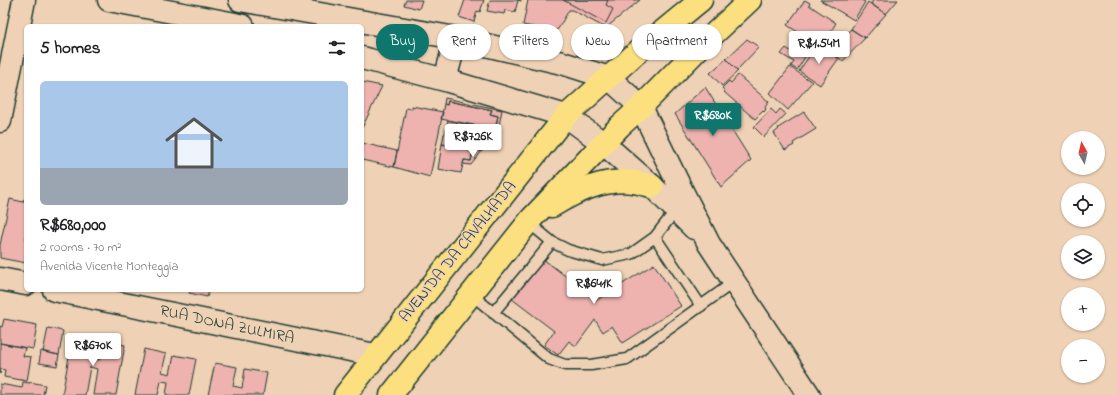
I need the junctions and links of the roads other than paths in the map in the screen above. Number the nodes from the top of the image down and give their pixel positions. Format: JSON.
{"nodes":[{"id":1,"x":24,"y":0,"type":"edge"},
{"id":2,"x":109,"y":0,"type":"edge"},
{"id":3,"x":240,"y":0,"type":"edge"},
{"id":4,"x":701,"y":0,"type":"edge"},
{"id":5,"x":750,"y":0,"type":"edge"},
{"id":6,"x":234,"y":24,"type":"edge"},
{"id":7,"x":437,"y":35,"type":"edge"},
{"id":8,"x":491,"y":46,"type":"edge"},
{"id":9,"x":364,"y":59,"type":"edge"},
{"id":10,"x":450,"y":60,"type":"edge"},
{"id":11,"x":609,"y":78,"type":"junction"},
{"id":12,"x":445,"y":80,"type":"junction"},
{"id":13,"x":641,"y":107,"type":"junction"},
{"id":14,"x":566,"y":116,"type":"junction"},
{"id":15,"x":0,"y":121,"type":"edge"},
{"id":16,"x":604,"y":143,"type":"junction"},
{"id":17,"x":652,"y":186,"type":"junction"},
{"id":18,"x":676,"y":210,"type":"junction"},
{"id":19,"x":529,"y":220,"type":"junction"},
{"id":20,"x":655,"y":236,"type":"junction"},
{"id":21,"x":552,"y":242,"type":"junction"},
{"id":22,"x":709,"y":244,"type":"junction"},
{"id":23,"x":0,"y":279,"type":"edge"},
{"id":24,"x":734,"y":282,"type":"junction"},
{"id":25,"x":24,"y":284,"type":"edge"},
{"id":26,"x":64,"y":292,"type":"edge"},
{"id":27,"x":470,"y":294,"type":"junction"},
{"id":28,"x":701,"y":306,"type":"junction"},
{"id":29,"x":493,"y":313,"type":"junction"},
{"id":30,"x":375,"y":355,"type":"junction"},
{"id":31,"x":345,"y":395,"type":"edge"},
{"id":32,"x":391,"y":395,"type":"edge"},
{"id":33,"x":808,"y":395,"type":"edge"}],
"edges":[{"from":1,"to":15,"type":"main road"},
{"from":2,"to":6,"type":"main road"},
{"from":3,"to":7,"type":"main road"},
{"from":4,"to":11,"type":"main road","name":"AVENIDA DA CAVALHADA"},
{"from":5,"to":13,"type":"main road"},
{"from":8,"to":11,"type":"main road"},
{"from":9,"to":12,"type":"main road"},
{"from":10,"to":12,"type":"main road"},
{"from":11,"to":13,"type":"main road"},
{"from":11,"to":14,"type":"main road","name":"AVENIDA DA CAVALHADA"},
{"from":12,"to":14,"type":"main road"},
{"from":13,"to":16,"type":"main road"},
{"from":13,"to":22,"type":"main road"},
{"from":14,"to":16,"type":"main road"},
{"from":14,"to":30,"type":"main road","name":"AVENIDA DA CAVALHADA"},
{"from":16,"to":17,"type":"main road"},
{"from":16,"to":19,"type":"main road"},
{"from":17,"to":18,"type":"main road"},
{"from":17,"to":19,"type":"main road"},
{"from":18,"to":20,"type":"lane"},
{"from":18,"to":22,"type":"main road"},
{"from":19,"to":21,"type":"lane"},
{"from":19,"to":27,"type":"main road"},
{"from":20,"to":21,"type":"lane"},
{"from":20,"to":28,"type":"lane"},
{"from":21,"to":29,"type":"lane"},
{"from":22,"to":24,"type":"main road"},
{"from":23,"to":25,"type":"main road"},
{"from":24,"to":28,"type":"lane"},
{"from":24,"to":33,"type":"main road"},
{"from":26,"to":30,"type":"main road","name":"RUA DONA ZULMIRA"},
{"from":27,"to":29,"type":"lane"},
{"from":27,"to":32,"type":"main road"},
{"from":28,"to":29,"type":"lane"},
{"from":30,"to":31,"type":"main road","name":"AVENIDA DA CAVALHADA"}]}
